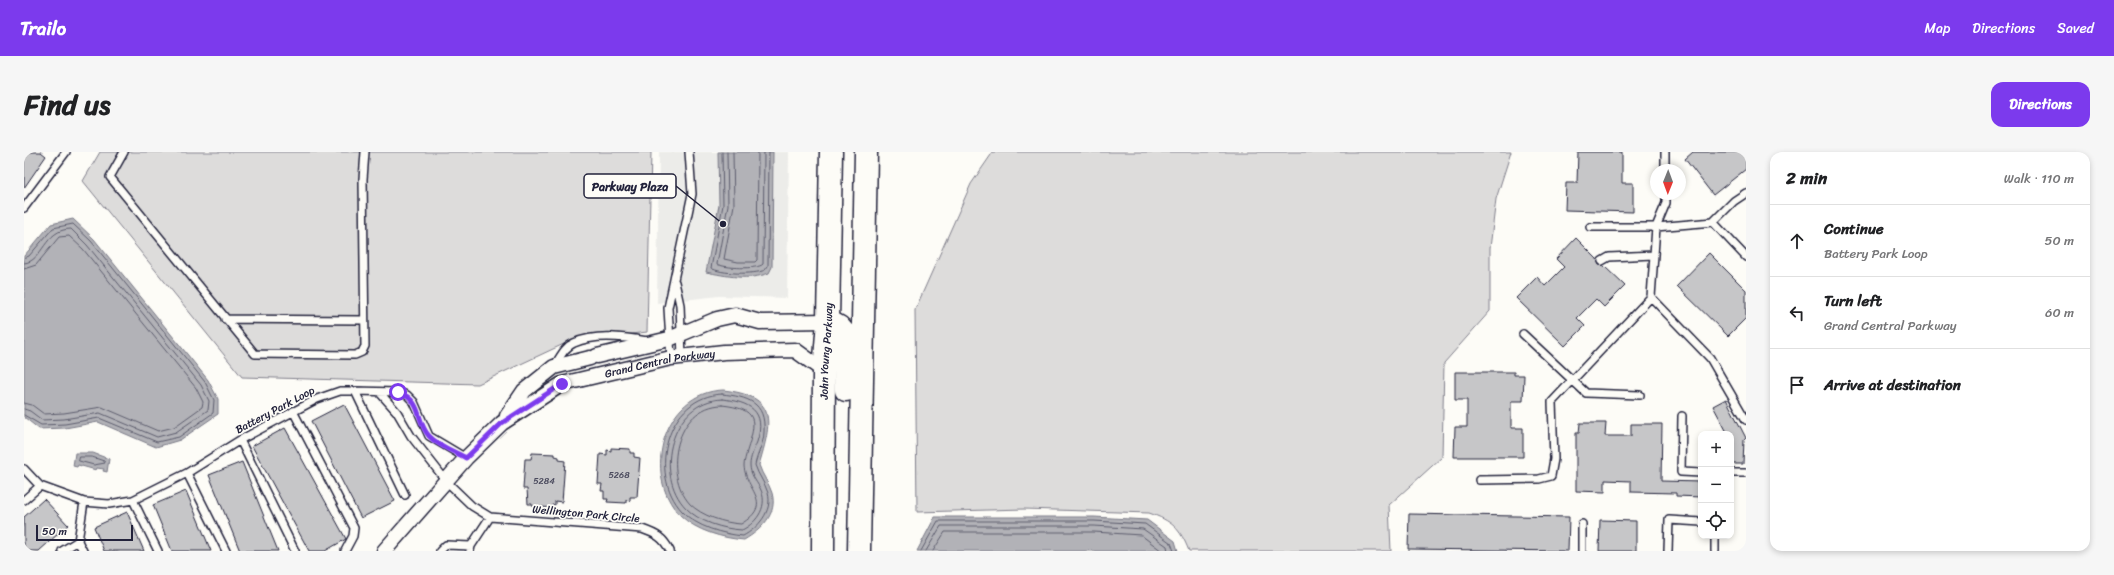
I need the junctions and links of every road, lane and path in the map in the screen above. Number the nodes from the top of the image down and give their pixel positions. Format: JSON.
{"nodes":[{"id":1,"x":124,"y":152,"type":"edge"},
{"id":2,"x":365,"y":152,"type":"edge"},
{"id":3,"x":689,"y":152,"type":"edge"},
{"id":4,"x":831,"y":152,"type":"edge"},
{"id":5,"x":866,"y":152,"type":"edge"},
{"id":6,"x":1665,"y":152,"type":"edge"},
{"id":7,"x":65,"y":153,"type":"edge"},
{"id":8,"x":1665,"y":164,"type":"edge"},
{"id":9,"x":1746,"y":193,"type":"edge"},
{"id":10,"x":1666,"y":200,"type":"edge"},
{"id":11,"x":25,"y":206,"type":"edge"},
{"id":12,"x":1713,"y":222,"type":"junction"},
{"id":13,"x":1590,"y":227,"type":"dead end"},
{"id":14,"x":1656,"y":227,"type":"junction"},
{"id":15,"x":1654,"y":255,"type":"junction"},
{"id":16,"x":1746,"y":257,"type":"edge"},
{"id":17,"x":829,"y":258,"type":"junction"},
{"id":18,"x":1602,"y":261,"type":"dead end"},
{"id":19,"x":674,"y":278,"type":"junction"},
{"id":20,"x":1651,"y":297,"type":"junction"},
{"id":21,"x":225,"y":319,"type":"junction"},
{"id":22,"x":364,"y":320,"type":"junction"},
{"id":23,"x":828,"y":321,"type":"junction"},
{"id":24,"x":682,"y":333,"type":"junction"},
{"id":25,"x":1523,"y":334,"type":"dead end"},
{"id":26,"x":861,"y":335,"type":"junction"},
{"id":27,"x":662,"y":340,"type":"junction"},
{"id":28,"x":677,"y":357,"type":"junction"},
{"id":29,"x":554,"y":367,"type":"junction"},
{"id":30,"x":824,"y":371,"type":"junction"},
{"id":31,"x":572,"y":372,"type":"junction"},
{"id":32,"x":1573,"y":380,"type":"junction"},
{"id":33,"x":355,"y":391,"type":"junction"},
{"id":34,"x":380,"y":393,"type":"junction"},
{"id":35,"x":1640,"y":395,"type":"dead end"},
{"id":36,"x":293,"y":411,"type":"junction"},
{"id":37,"x":1682,"y":416,"type":"dead end"},
{"id":38,"x":1746,"y":420,"type":"edge"},
{"id":39,"x":502,"y":423,"type":"junction"},
{"id":40,"x":240,"y":440,"type":"junction"},
{"id":41,"x":466,"y":458,"type":"junction"},
{"id":42,"x":24,"y":469,"type":"edge"},
{"id":43,"x":187,"y":473,"type":"junction"},
{"id":44,"x":1698,"y":473,"type":"edge"},
{"id":45,"x":1734,"y":473,"type":"edge"},
{"id":46,"x":1746,"y":473,"type":"edge"},
{"id":47,"x":1479,"y":480,"type":"dead end"},
{"id":48,"x":447,"y":482,"type":"junction"},
{"id":49,"x":40,"y":486,"type":"junction"},
{"id":50,"x":405,"y":495,"type":"dead end"},
{"id":51,"x":24,"y":500,"type":"edge"},
{"id":52,"x":133,"y":500,"type":"junction"},
{"id":53,"x":84,"y":502,"type":"junction"},
{"id":54,"x":490,"y":517,"type":"junction"},
{"id":55,"x":1698,"y":522,"type":"edge"},
{"id":56,"x":1582,"y":524,"type":"dead end"},
{"id":57,"x":1715,"y":539,"type":"edge"},
{"id":58,"x":78,"y":541,"type":"junction"},
{"id":59,"x":470,"y":548,"type":"edge"},
{"id":60,"x":62,"y":551,"type":"edge"},
{"id":61,"x":83,"y":551,"type":"edge"},
{"id":62,"x":158,"y":551,"type":"edge"},
{"id":63,"x":226,"y":551,"type":"edge"},
{"id":64,"x":294,"y":551,"type":"edge"},
{"id":65,"x":345,"y":551,"type":"edge"},
{"id":66,"x":384,"y":551,"type":"edge"},
{"id":67,"x":440,"y":551,"type":"edge"},
{"id":68,"x":670,"y":551,"type":"edge"},
{"id":69,"x":823,"y":551,"type":"edge"},
{"id":70,"x":851,"y":551,"type":"edge"},
{"id":71,"x":859,"y":551,"type":"edge"},
{"id":72,"x":1582,"y":551,"type":"edge"},
{"id":73,"x":1668,"y":551,"type":"edge"},
{"id":74,"x":1715,"y":551,"type":"edge"}],
"edges":[{"from":1,"to":21,"type":"lane"},
{"from":2,"to":22,"type":"lane"},
{"from":3,"to":19,"type":"lane"},
{"from":4,"to":17,"type":"highway","name":"John Young Parkway"},
{"from":5,"to":26,"type":"highway"},
{"from":6,"to":8,"type":"lane"},
{"from":7,"to":11,"type":"lane"},
{"from":9,"to":12,"type":"lane"},
{"from":10,"to":14,"type":"lane"},
{"from":12,"to":14,"type":"lane"},
{"from":12,"to":16,"type":"lane"},
{"from":13,"to":14,"type":"lane"},
{"from":14,"to":15,"type":"lane"},
{"from":15,"to":18,"type":"lane"},
{"from":15,"to":20,"type":"lane"},
{"from":17,"to":23,"type":"highway","name":"John Young Parkway"},
{"from":17,"to":26,"type":"highway"},
{"from":19,"to":24,"type":"lane"},
{"from":19,"to":27,"type":"lane"},
{"from":20,"to":32,"type":"lane"},
{"from":20,"to":38,"type":"lane"},
{"from":21,"to":22,"type":"lane"},
{"from":21,"to":22,"type":"lane"},
{"from":23,"to":24,"type":"street","name":"Grand Central Parkway"},
{"from":23,"to":30,"type":"highway","name":"John Young Parkway"},
{"from":23,"to":70,"type":"highway"},
{"from":24,"to":27,"type":"street","name":"Grand Central Parkway"},
{"from":24,"to":28,"type":"lane"},
{"from":25,"to":32,"type":"lane"},
{"from":26,"to":71,"type":"highway"},
{"from":27,"to":28,"type":"lane"},
{"from":27,"to":29,"type":"lane"},
{"from":27,"to":31,"type":"street","name":"Grand Central Parkway"},
{"from":28,"to":30,"type":"street","name":"Grand Central Parkway"},
{"from":28,"to":31,"type":"street","name":"Grand Central Parkway"},
{"from":29,"to":31,"type":"street","name":"Grand Central Parkway"},
{"from":29,"to":39,"type":"street","name":"Grand Central Parkway"},
{"from":30,"to":69,"type":"highway","name":"John Young Parkway"},
{"from":31,"to":39,"type":"street","name":"Grand Central Parkway"},
{"from":32,"to":35,"type":"lane"},
{"from":32,"to":47,"type":"lane"},
{"from":33,"to":34,"type":"lane","name":"Battery Park Loop"},
{"from":33,"to":36,"type":"lane","name":"Battery Park Loop"},
{"from":33,"to":50,"type":"lane"},
{"from":34,"to":41,"type":"lane","name":"Battery Park Loop"},
{"from":34,"to":48,"type":"lane"},
{"from":36,"to":40,"type":"lane","name":"Battery Park Loop"},
{"from":36,"to":65,"type":"lane"},
{"from":37,"to":44,"type":"lane"},
{"from":39,"to":41,"type":"street","name":"Grand Central Parkway"},
{"from":40,"to":43,"type":"lane","name":"Battery Park Loop"},
{"from":40,"to":64,"type":"lane"},
{"from":41,"to":48,"type":"street","name":"Grand Central Parkway"},
{"from":42,"to":49,"type":"lane","name":"Battery Park Loop"},
{"from":43,"to":52,"type":"lane","name":"Battery Park Loop"},
{"from":43,"to":63,"type":"lane"},
{"from":45,"to":46,"type":"lane"},
{"from":48,"to":54,"type":"lane","name":"Wellington Park Circle"},
{"from":48,"to":66,"type":"street","name":"Grand Central Parkway"},
{"from":49,"to":51,"type":"lane"},
{"from":49,"to":53,"type":"lane","name":"Battery Park Loop"},
{"from":52,"to":53,"type":"lane","name":"Battery Park Loop"},
{"from":52,"to":62,"type":"lane"},
{"from":53,"to":58,"type":"lane"},
{"from":54,"to":59,"type":"lane"},
{"from":54,"to":68,"type":"lane","name":"Wellington Park Circle"},
{"from":55,"to":73,"type":"lane"},
{"from":56,"to":72,"type":"lane"},
{"from":57,"to":74,"type":"lane"},
{"from":58,"to":60,"type":"lane"},
{"from":58,"to":61,"type":"lane"},
{"from":59,"to":67,"type":"lane"}]}
